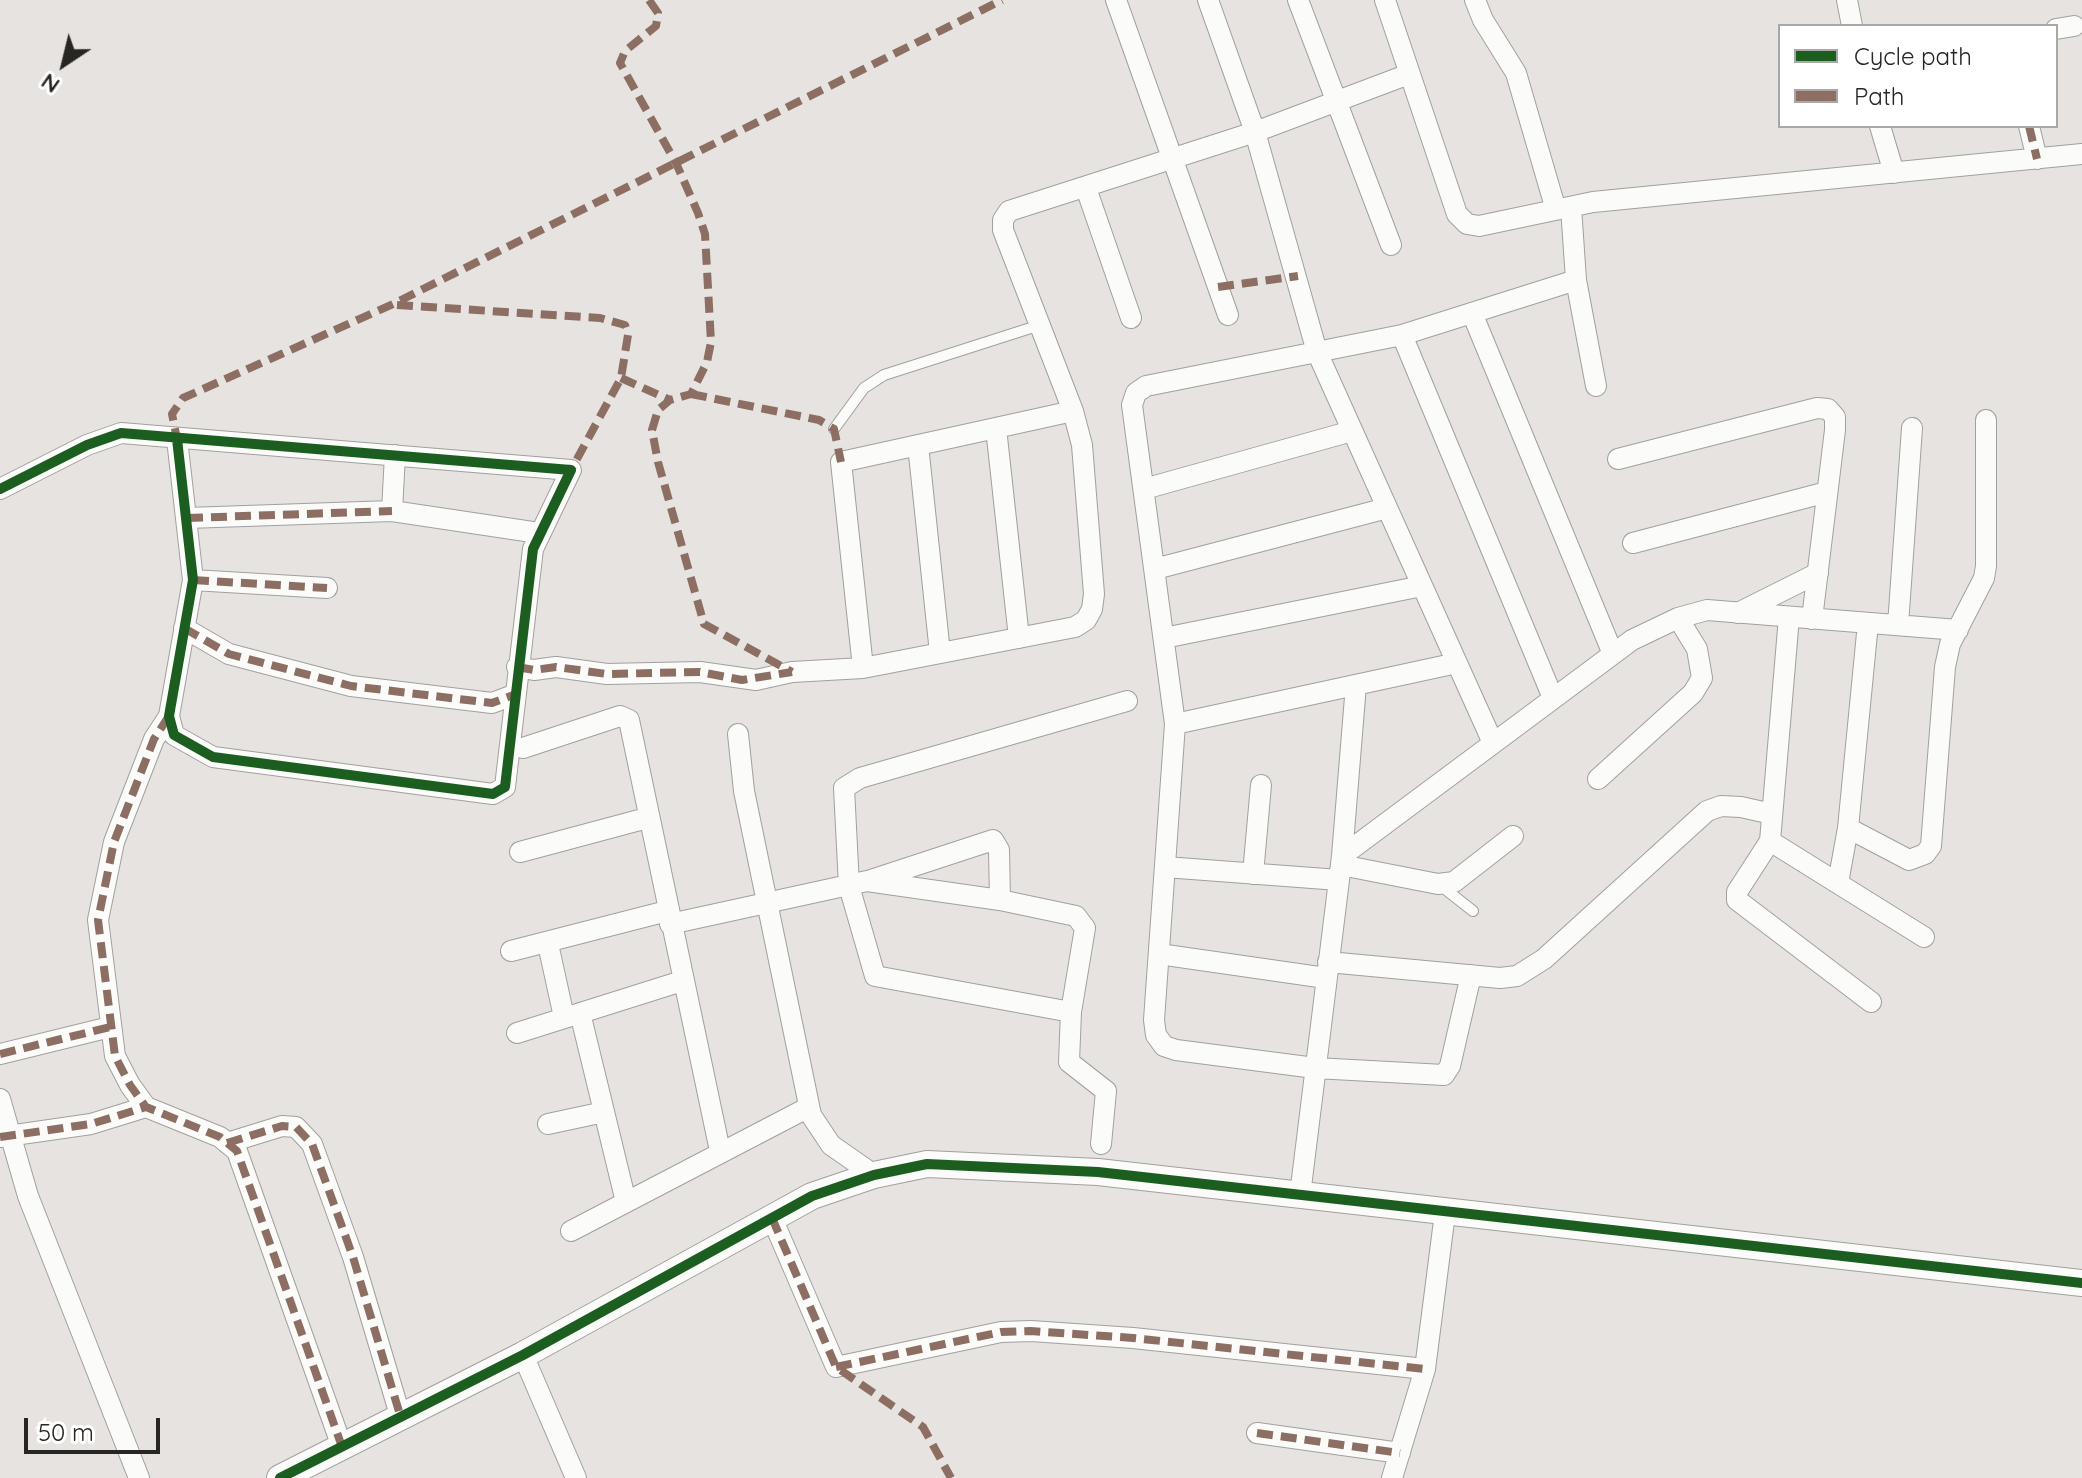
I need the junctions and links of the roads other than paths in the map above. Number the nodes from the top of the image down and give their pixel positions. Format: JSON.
{"nodes":[{"id":1,"x":1116,"y":0,"type":"edge"},
{"id":2,"x":1208,"y":0,"type":"edge"},
{"id":3,"x":1298,"y":0,"type":"edge"},
{"id":4,"x":1385,"y":0,"type":"edge"},
{"id":5,"x":1475,"y":0,"type":"edge"},
{"id":6,"x":1847,"y":0,"type":"edge"},
{"id":7,"x":1852,"y":24,"type":"edge"},
{"id":8,"x":1409,"y":74,"type":"junction"},
{"id":9,"x":1337,"y":98,"type":"junction"},
{"id":10,"x":1881,"y":128,"type":"edge"},
{"id":11,"x":2029,"y":128,"type":"edge"},
{"id":12,"x":1255,"y":132,"type":"junction"},
{"id":13,"x":2082,"y":154,"type":"edge"},
{"id":14,"x":2037,"y":159,"type":"junction"},
{"id":15,"x":1171,"y":160,"type":"junction"},
{"id":16,"x":1894,"y":173,"type":"junction"},
{"id":17,"x":1086,"y":188,"type":"junction"},
{"id":18,"x":1564,"y":208,"type":"junction"},
{"id":19,"x":1391,"y":245,"type":"dead end"},
{"id":20,"x":1576,"y":280,"type":"junction"},
{"id":21,"x":1472,"y":313,"type":"junction"},
{"id":22,"x":1228,"y":315,"type":"dead end"},
{"id":23,"x":1131,"y":318,"type":"dead end"},
{"id":24,"x":1040,"y":325,"type":"junction"},
{"id":25,"x":1402,"y":335,"type":"junction"},
{"id":26,"x":1317,"y":352,"type":"junction"},
{"id":27,"x":1596,"y":386,"type":"dead end"},
{"id":28,"x":1073,"y":411,"type":"junction"},
{"id":29,"x":1986,"y":420,"type":"dead end"},
{"id":30,"x":996,"y":428,"type":"junction"},
{"id":31,"x":1912,"y":428,"type":"dead end"},
{"id":32,"x":834,"y":429,"type":"dead end"},
{"id":33,"x":1352,"y":431,"type":"junction"},
{"id":34,"x":177,"y":439,"type":"junction"},
{"id":35,"x":918,"y":445,"type":"junction"},
{"id":36,"x":395,"y":455,"type":"junction"},
{"id":37,"x":1618,"y":459,"type":"dead end"},
{"id":38,"x":0,"y":489,"type":"edge"},
{"id":39,"x":1144,"y":489,"type":"junction"},
{"id":40,"x":1827,"y":492,"type":"junction"},
{"id":41,"x":1387,"y":508,"type":"junction"},
{"id":42,"x":392,"y":511,"type":"junction"},
{"id":43,"x":187,"y":518,"type":"junction"},
{"id":44,"x":539,"y":533,"type":"junction"},
{"id":45,"x":1633,"y":543,"type":"dead end"},
{"id":46,"x":1155,"y":569,"type":"junction"},
{"id":47,"x":1818,"y":573,"type":"junction"},
{"id":48,"x":193,"y":580,"type":"junction"},
{"id":49,"x":1422,"y":586,"type":"junction"},
{"id":50,"x":327,"y":588,"type":"dead end"},
{"id":51,"x":1738,"y":613,"type":"junction"},
{"id":52,"x":1789,"y":617,"type":"junction"},
{"id":53,"x":1678,"y":618,"type":"junction"},
{"id":54,"x":1812,"y":619,"type":"junction"},
{"id":55,"x":1868,"y":623,"type":"junction"},
{"id":56,"x":1898,"y":625,"type":"junction"},
{"id":57,"x":184,"y":628,"type":"junction"},
{"id":58,"x":1958,"y":630,"type":"junction"},
{"id":59,"x":1019,"y":638,"type":"junction"},
{"id":60,"x":1164,"y":638,"type":"junction"},
{"id":61,"x":940,"y":653,"type":"junction"},
{"id":62,"x":1613,"y":654,"type":"junction"},
{"id":63,"x":1457,"y":663,"type":"junction"},
{"id":64,"x":517,"y":667,"type":"junction"},
{"id":65,"x":863,"y":668,"type":"junction"},
{"id":66,"x":1356,"y":685,"type":"junction"},
{"id":67,"x":516,"y":694,"type":"junction"},
{"id":68,"x":1553,"y":698,"type":"junction"},
{"id":69,"x":1127,"y":701,"type":"dead end"},
{"id":70,"x":169,"y":716,"type":"junction"},
{"id":71,"x":1175,"y":724,"type":"junction"},
{"id":72,"x":738,"y":734,"type":"dead end"},
{"id":73,"x":1493,"y":743,"type":"junction"},
{"id":74,"x":523,"y":748,"type":"dead end"},
{"id":75,"x":1598,"y":779,"type":"dead end"},
{"id":76,"x":1261,"y":785,"type":"dead end"},
{"id":77,"x":1772,"y":814,"type":"junction"},
{"id":78,"x":647,"y":818,"type":"junction"},
{"id":79,"x":1848,"y":828,"type":"junction"},
{"id":80,"x":1513,"y":836,"type":"dead end"},
{"id":81,"x":1770,"y":841,"type":"junction"},
{"id":82,"x":520,"y":852,"type":"dead end"},
{"id":83,"x":1165,"y":867,"type":"junction"},
{"id":84,"x":1341,"y":867,"type":"junction"},
{"id":85,"x":1253,"y":874,"type":"junction"},
{"id":86,"x":1838,"y":883,"type":"junction"},
{"id":87,"x":858,"y":884,"type":"junction"},
{"id":88,"x":1438,"y":884,"type":"junction"},
{"id":89,"x":1000,"y":900,"type":"junction"},
{"id":90,"x":769,"y":903,"type":"junction"},
{"id":91,"x":1473,"y":911,"type":"dead end"},
{"id":92,"x":669,"y":918,"type":"junction"},
{"id":93,"x":1924,"y":937,"type":"dead end"},
{"id":94,"x":548,"y":944,"type":"junction"},
{"id":95,"x":511,"y":951,"type":"dead end"},
{"id":96,"x":1159,"y":954,"type":"junction"},
{"id":97,"x":1327,"y":970,"type":"junction"},
{"id":98,"x":1471,"y":975,"type":"junction"},
{"id":99,"x":682,"y":981,"type":"junction"},
{"id":100,"x":1871,"y":1002,"type":"dead end"},
{"id":101,"x":1071,"y":1012,"type":"junction"},
{"id":102,"x":572,"y":1015,"type":"junction"},
{"id":103,"x":110,"y":1027,"type":"junction"},
{"id":104,"x":517,"y":1033,"type":"dead end"},
{"id":105,"x":0,"y":1054,"type":"edge"},
{"id":106,"x":1315,"y":1068,"type":"junction"},
{"id":107,"x":0,"y":1099,"type":"edge"},
{"id":108,"x":146,"y":1107,"type":"junction"},
{"id":109,"x":809,"y":1107,"type":"junction"},
{"id":110,"x":604,"y":1112,"type":"junction"},
{"id":111,"x":548,"y":1124,"type":"dead end"},
{"id":112,"x":6,"y":1136,"type":"edge"},
{"id":113,"x":227,"y":1143,"type":"junction"},
{"id":114,"x":1101,"y":1144,"type":"dead end"},
{"id":115,"x":720,"y":1151,"type":"junction"},
{"id":116,"x":874,"y":1175,"type":"junction"},
{"id":117,"x":1300,"y":1195,"type":"junction"},
{"id":118,"x":626,"y":1202,"type":"junction"},
{"id":119,"x":1445,"y":1213,"type":"junction"},
{"id":120,"x":772,"y":1218,"type":"junction"},
{"id":121,"x":571,"y":1231,"type":"dead end"},
{"id":122,"x":2082,"y":1283,"type":"edge"},
{"id":123,"x":523,"y":1355,"type":"junction"},
{"id":124,"x":1425,"y":1369,"type":"junction"},
{"id":125,"x":400,"y":1415,"type":"junction"},
{"id":126,"x":1257,"y":1433,"type":"dead end"},
{"id":127,"x":341,"y":1444,"type":"junction"},
{"id":128,"x":1400,"y":1453,"type":"junction"},
{"id":129,"x":139,"y":1478,"type":"edge"},
{"id":130,"x":280,"y":1478,"type":"edge"},
{"id":131,"x":576,"y":1478,"type":"edge"},
{"id":132,"x":1392,"y":1478,"type":"edge"}],
"edges":[{"from":1,"to":15,"type":"street"},
{"from":2,"to":12,"type":"street"},
{"from":3,"to":9,"type":"street"},
{"from":4,"to":8,"type":"street"},
{"from":5,"to":18,"type":"street"},
{"from":6,"to":7,"type":"street"},
{"from":8,"to":9,"type":"street"},
{"from":8,"to":18,"type":"street"},
{"from":9,"to":12,"type":"street"},
{"from":9,"to":19,"type":"street"},
{"from":10,"to":16,"type":"street"},
{"from":11,"to":14,"type":"street"},
{"from":12,"to":15,"type":"street"},
{"from":12,"to":26,"type":"street"},
{"from":13,"to":14,"type":"street"},
{"from":14,"to":16,"type":"street"},
{"from":15,"to":17,"type":"street"},
{"from":15,"to":22,"type":"street"},
{"from":16,"to":18,"type":"street"},
{"from":17,"to":23,"type":"street"},
{"from":17,"to":24,"type":"street"},
{"from":18,"to":20,"type":"street"},
{"from":20,"to":21,"type":"street"},
{"from":20,"to":27,"type":"street"},
{"from":21,"to":25,"type":"street"},
{"from":21,"to":62,"type":"street"},
{"from":24,"to":28,"type":"street"},
{"from":24,"to":32,"type":"lane"},
{"from":25,"to":26,"type":"street"},
{"from":25,"to":68,"type":"street"},
{"from":26,"to":33,"type":"street"},
{"from":26,"to":39,"type":"street"},
{"from":28,"to":30,"type":"street"},
{"from":28,"to":59,"type":"street"},
{"from":29,"to":58,"type":"street"},
{"from":30,"to":35,"type":"street"},
{"from":30,"to":59,"type":"street"},
{"from":31,"to":56,"type":"street"},
{"from":33,"to":39,"type":"street"},
{"from":33,"to":41,"type":"street"},
{"from":34,"to":36,"type":"street"},
{"from":34,"to":38,"type":"street"},
{"from":34,"to":43,"type":"street"},
{"from":35,"to":61,"type":"street"},
{"from":35,"to":65,"type":"street"},
{"from":36,"to":42,"type":"street"},
{"from":36,"to":44,"type":"street"},
{"from":37,"to":40,"type":"street"},
{"from":39,"to":46,"type":"street"},
{"from":40,"to":45,"type":"street"},
{"from":40,"to":47,"type":"street"},
{"from":41,"to":46,"type":"street"},
{"from":41,"to":49,"type":"street"},
{"from":42,"to":43,"type":"street"},
{"from":42,"to":44,"type":"street"},
{"from":43,"to":48,"type":"street"},
{"from":44,"to":64,"type":"street"},
{"from":46,"to":60,"type":"street"},
{"from":47,"to":51,"type":"street"},
{"from":47,"to":54,"type":"street"},
{"from":48,"to":50,"type":"street"},
{"from":48,"to":57,"type":"street"},
{"from":49,"to":60,"type":"street"},
{"from":49,"to":63,"type":"street"},
{"from":51,"to":52,"type":"street"},
{"from":51,"to":53,"type":"street"},
{"from":52,"to":54,"type":"street"},
{"from":52,"to":77,"type":"street"},
{"from":53,"to":62,"type":"street"},
{"from":53,"to":75,"type":"street"},
{"from":54,"to":55,"type":"street"},
{"from":55,"to":56,"type":"street"},
{"from":55,"to":79,"type":"street"},
{"from":56,"to":58,"type":"street"},
{"from":57,"to":67,"type":"street"},
{"from":57,"to":70,"type":"street"},
{"from":58,"to":79,"type":"street"},
{"from":59,"to":61,"type":"street"},
{"from":60,"to":71,"type":"street"},
{"from":61,"to":65,"type":"street"},
{"from":62,"to":68,"type":"street"},
{"from":63,"to":66,"type":"street"},
{"from":63,"to":73,"type":"street"},
{"from":64,"to":65,"type":"street"},
{"from":64,"to":67,"type":"street"},
{"from":66,"to":71,"type":"street"},
{"from":66,"to":84,"type":"street"},
{"from":67,"to":70,"type":"street"},
{"from":68,"to":73,"type":"street"},
{"from":69,"to":87,"type":"street"},
{"from":70,"to":103,"type":"street"},
{"from":71,"to":83,"type":"street"},
{"from":72,"to":90,"type":"street"},
{"from":73,"to":84,"type":"street"},
{"from":74,"to":78,"type":"street"},
{"from":76,"to":85,"type":"street"},
{"from":77,"to":81,"type":"street"},
{"from":77,"to":98,"type":"street"},
{"from":78,"to":82,"type":"street"},
{"from":78,"to":92,"type":"street"},
{"from":79,"to":86,"type":"street"},
{"from":80,"to":88,"type":"street"},
{"from":81,"to":86,"type":"street"},
{"from":81,"to":100,"type":"street"},
{"from":83,"to":85,"type":"street"},
{"from":83,"to":96,"type":"street"},
{"from":84,"to":85,"type":"street"},
{"from":84,"to":88,"type":"street"},
{"from":84,"to":97,"type":"street"},
{"from":86,"to":93,"type":"street"},
{"from":87,"to":89,"type":"street"},
{"from":87,"to":89,"type":"street"},
{"from":87,"to":90,"type":"street"},
{"from":87,"to":101,"type":"street"},
{"from":88,"to":91,"type":"lane"},
{"from":89,"to":101,"type":"street"},
{"from":90,"to":92,"type":"street"},
{"from":90,"to":109,"type":"street"},
{"from":92,"to":94,"type":"street"},
{"from":92,"to":99,"type":"street"},
{"from":94,"to":95,"type":"street"},
{"from":94,"to":102,"type":"street"},
{"from":96,"to":97,"type":"street"},
{"from":96,"to":106,"type":"street"},
{"from":97,"to":98,"type":"street"},
{"from":97,"to":106,"type":"street"},
{"from":98,"to":106,"type":"street"},
{"from":99,"to":102,"type":"street"},
{"from":99,"to":115,"type":"street"},
{"from":101,"to":114,"type":"street"},
{"from":102,"to":104,"type":"street"},
{"from":102,"to":110,"type":"street"},
{"from":103,"to":105,"type":"street"},
{"from":103,"to":108,"type":"street"},
{"from":106,"to":117,"type":"street"},
{"from":107,"to":112,"type":"street"},
{"from":108,"to":112,"type":"street"},
{"from":108,"to":113,"type":"street"},
{"from":109,"to":115,"type":"street"},
{"from":109,"to":116,"type":"street"},
{"from":110,"to":111,"type":"street"},
{"from":110,"to":118,"type":"street"},
{"from":112,"to":129,"type":"street"},
{"from":113,"to":125,"type":"street"},
{"from":113,"to":127,"type":"street"},
{"from":115,"to":118,"type":"street"},
{"from":116,"to":117,"type":"street"},
{"from":116,"to":120,"type":"street"},
{"from":117,"to":119,"type":"street"},
{"from":118,"to":121,"type":"street"},
{"from":119,"to":122,"type":"street"},
{"from":119,"to":124,"type":"street"},
{"from":120,"to":123,"type":"street"},
{"from":120,"to":124,"type":"street"},
{"from":123,"to":125,"type":"street"},
{"from":123,"to":131,"type":"street"},
{"from":124,"to":128,"type":"street"},
{"from":125,"to":127,"type":"street"},
{"from":126,"to":128,"type":"street"},
{"from":127,"to":130,"type":"street"},
{"from":128,"to":132,"type":"street"}]}
